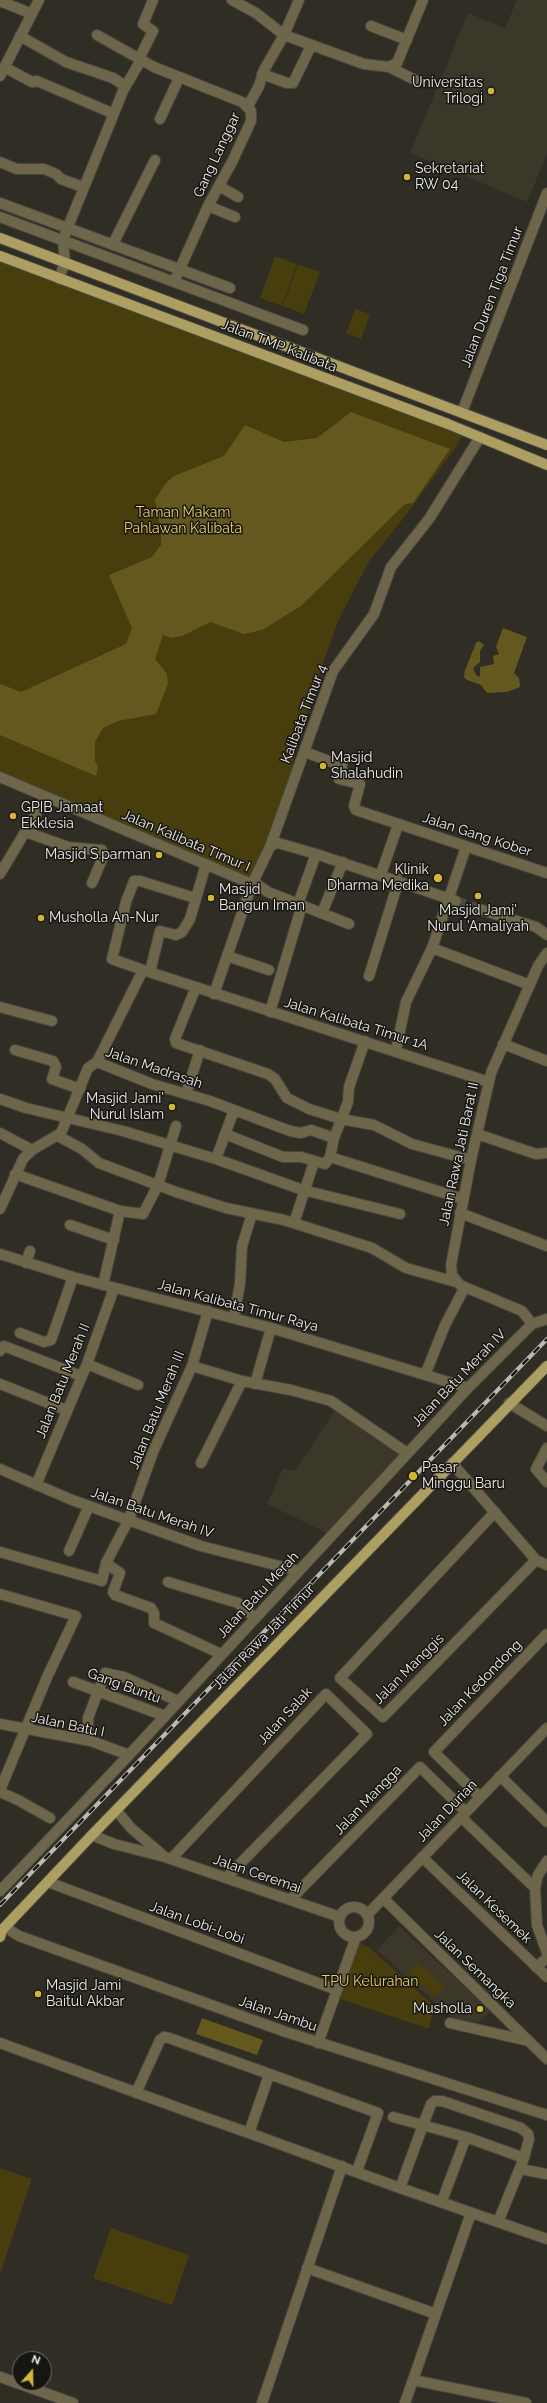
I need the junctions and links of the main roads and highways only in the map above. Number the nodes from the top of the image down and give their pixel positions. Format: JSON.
{"nodes":[{"id":1,"x":0,"y":238,"type":"edge"},
{"id":2,"x":0,"y":256,"type":"edge"},
{"id":3,"x":152,"y":294,"type":"junction"},
{"id":4,"x":148,"y":312,"type":"junction"},
{"id":5,"x":547,"y":445,"type":"edge"},
{"id":6,"x":547,"y":465,"type":"edge"},
{"id":7,"x":547,"y":1366,"type":"edge"},
{"id":8,"x":2,"y":1931,"type":"edge"}],
"edges":[{"from":1,"to":3,"type":"main road","name":"Jalan TMP Kalibata"},
{"from":2,"to":4,"type":"main road","name":"Jalan TMP Kalibata"},
{"from":3,"to":4,"type":"main road"},
{"from":3,"to":5,"type":"main road","name":"Jalan TMP Kalibata"},
{"from":4,"to":6,"type":"main road","name":"Jalan TMP Kalibata"},
{"from":7,"to":8,"type":"main road","name":"Jalan Rawa Jati Timur"}]}
